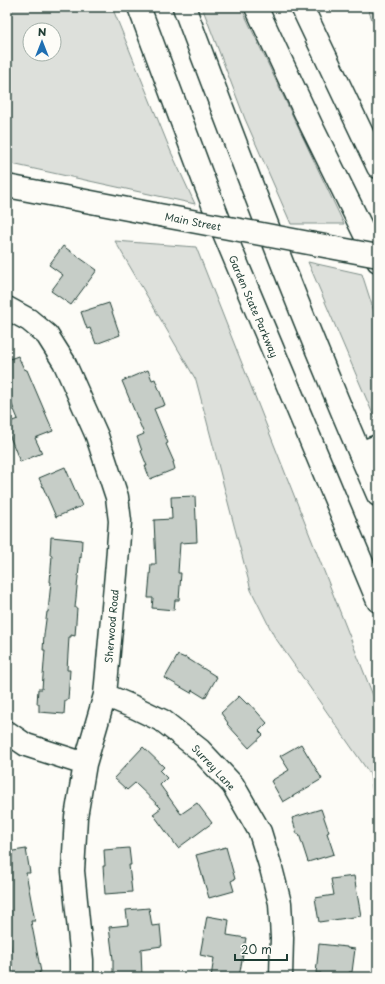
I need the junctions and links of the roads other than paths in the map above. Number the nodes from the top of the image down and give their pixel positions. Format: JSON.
{"nodes":[{"id":1,"x":139,"y":7,"type":"edge"},
{"id":2,"x":184,"y":7,"type":"edge"},
{"id":3,"x":256,"y":7,"type":"edge"},
{"id":4,"x":302,"y":7,"type":"edge"},
{"id":5,"x":378,"y":167,"type":"edge"},
{"id":6,"x":7,"y":186,"type":"edge"},
{"id":7,"x":378,"y":256,"type":"edge"},
{"id":8,"x":378,"y":260,"type":"edge"},
{"id":9,"x":7,"y":308,"type":"edge"},
{"id":10,"x":369,"y":449,"type":"edge"},
{"id":11,"x":378,"y":495,"type":"edge"},
{"id":12,"x":378,"y":601,"type":"edge"},
{"id":13,"x":105,"y":695,"type":"junction"},
{"id":14,"x":7,"y":732,"type":"edge"},
{"id":15,"x":85,"y":764,"type":"junction"},
{"id":16,"x":82,"y":977,"type":"edge"},
{"id":17,"x":281,"y":977,"type":"edge"}],
"edges":[{"from":1,"to":12,"type":"main road","name":"Garden State Parkway"},
{"from":2,"to":10,"type":"main road"},
{"from":3,"to":8,"type":"main road"},
{"from":4,"to":5,"type":"main road"},
{"from":6,"to":7,"type":"main road","name":"Main Street","bridge":true},
{"from":9,"to":13,"type":"main road","name":"Sherwood Road"},
{"from":10,"to":11,"type":"main road"},
{"from":13,"to":15,"type":"main road","name":"Sherwood Road"},
{"from":13,"to":17,"type":"main road","name":"Surrey Lane"},
{"from":14,"to":15,"type":"main road"},
{"from":15,"to":16,"type":"main road","name":"Sherwood Road"}]}
